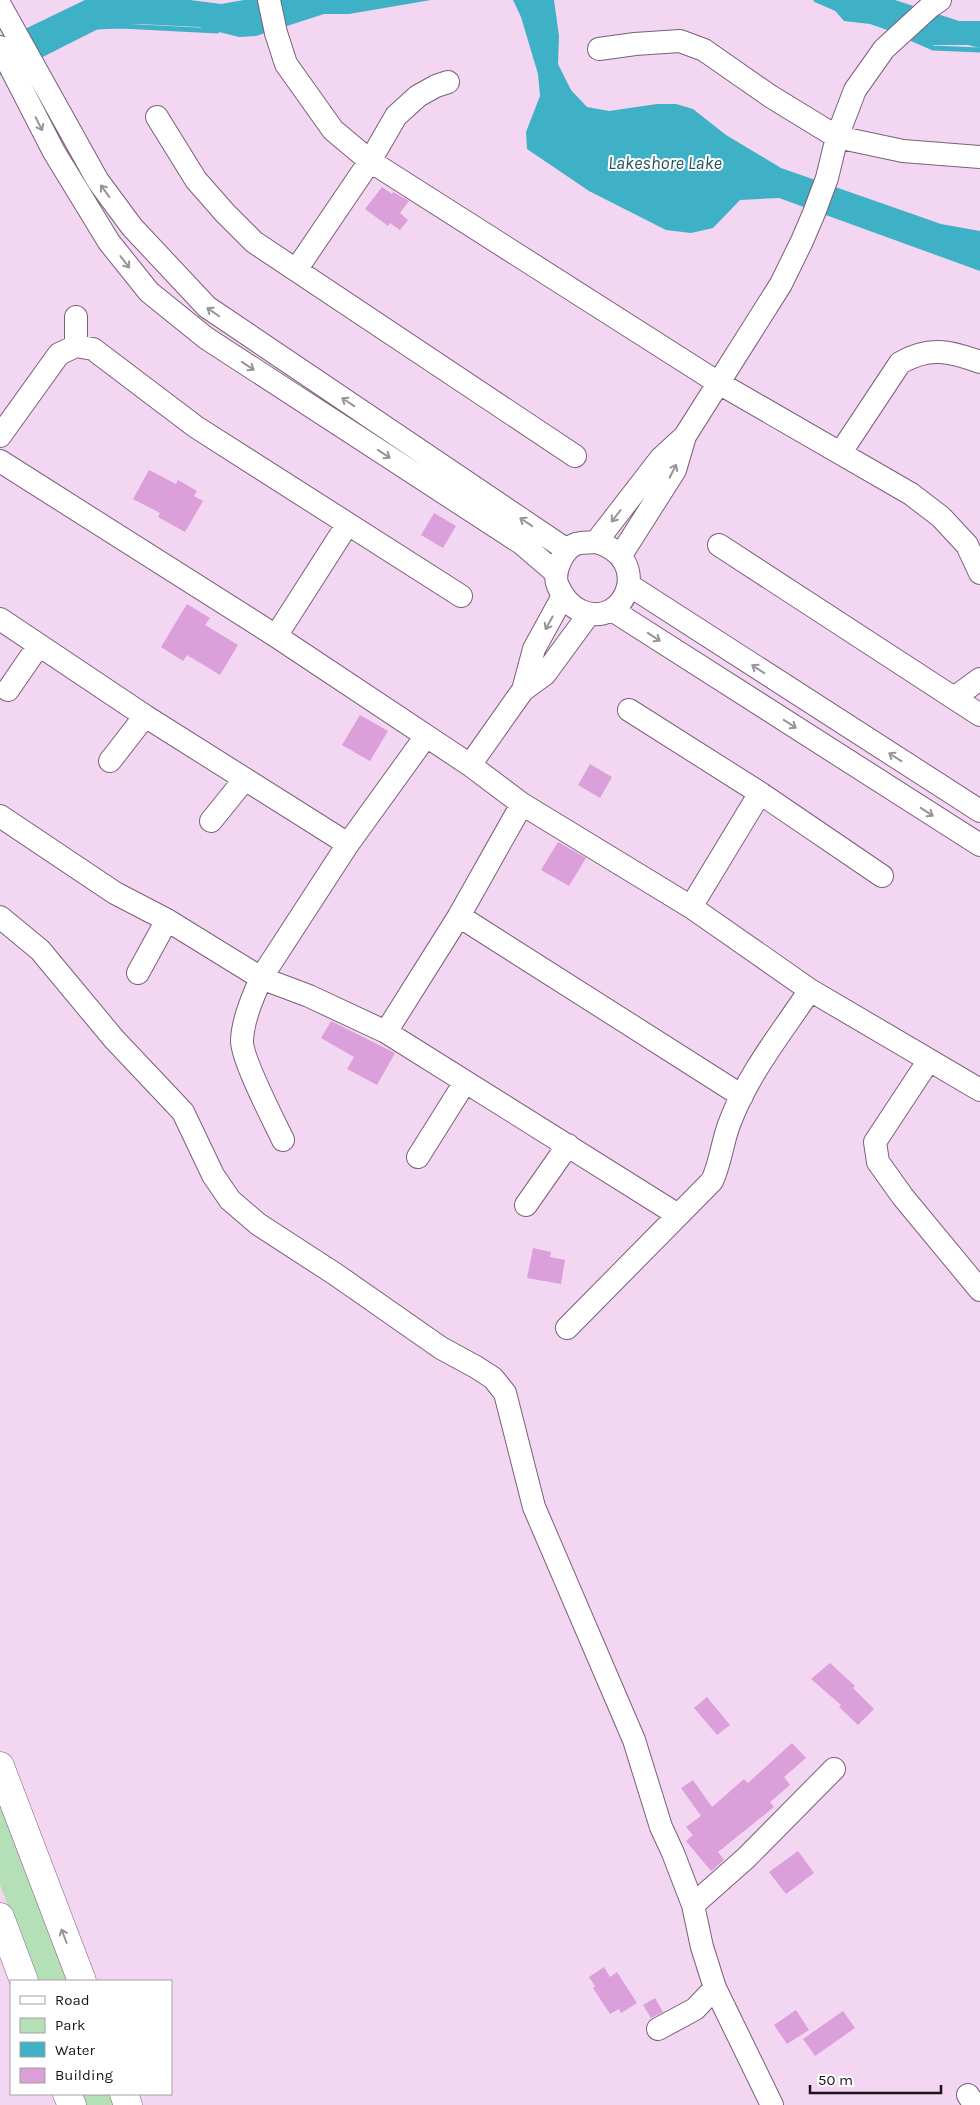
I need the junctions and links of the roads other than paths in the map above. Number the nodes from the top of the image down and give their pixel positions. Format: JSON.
{"nodes":[{"id":1,"x":269,"y":0,"type":"edge"},
{"id":2,"x":936,"y":3,"type":"edge"},
{"id":3,"x":0,"y":4,"type":"edge"},
{"id":4,"x":0,"y":47,"type":"edge"},
{"id":5,"x":599,"y":49,"type":"dead end"},
{"id":6,"x":448,"y":82,"type":"dead end"},
{"id":7,"x":157,"y":117,"type":"dead end"},
{"id":8,"x":837,"y":137,"type":"junction"},
{"id":9,"x":980,"y":157,"type":"edge"},
{"id":10,"x":370,"y":161,"type":"junction"},
{"id":11,"x":296,"y":270,"type":"junction"},
{"id":12,"x":76,"y":316,"type":"dead end"},
{"id":13,"x":76,"y":346,"type":"junction"},
{"id":14,"x":980,"y":362,"type":"edge"},
{"id":15,"x":717,"y":382,"type":"junction"},
{"id":16,"x":0,"y":436,"type":"edge"},
{"id":17,"x":685,"y":436,"type":"junction"},
{"id":18,"x":841,"y":452,"type":"junction"},
{"id":19,"x":575,"y":456,"type":"dead end"},
{"id":20,"x":0,"y":461,"type":"edge"},
{"id":21,"x":347,"y":525,"type":"junction"},
{"id":22,"x":596,"y":542,"type":"junction"},
{"id":23,"x":719,"y":545,"type":"dead end"},
{"id":24,"x":567,"y":550,"type":"junction"},
{"id":25,"x":621,"y":555,"type":"junction"},
{"id":26,"x":556,"y":573,"type":"junction"},
{"id":27,"x":980,"y":573,"type":"edge"},
{"id":28,"x":629,"y":585,"type":"junction"},
{"id":29,"x":461,"y":596,"type":"dead end"},
{"id":30,"x":563,"y":596,"type":"junction"},
{"id":31,"x":612,"y":610,"type":"junction"},
{"id":32,"x":589,"y":614,"type":"junction"},
{"id":33,"x":0,"y":619,"type":"edge"},
{"id":34,"x":276,"y":636,"type":"junction"},
{"id":35,"x":39,"y":645,"type":"junction"},
{"id":36,"x":980,"y":679,"type":"edge"},
{"id":37,"x":8,"y":690,"type":"dead end"},
{"id":38,"x":523,"y":690,"type":"junction"},
{"id":39,"x":954,"y":698,"type":"junction"},
{"id":40,"x":629,"y":710,"type":"dead end"},
{"id":41,"x":980,"y":715,"type":"edge"},
{"id":42,"x":145,"y":716,"type":"junction"},
{"id":43,"x":426,"y":736,"type":"junction"},
{"id":44,"x":110,"y":761,"type":"dead end"},
{"id":45,"x":470,"y":765,"type":"junction"},
{"id":46,"x":244,"y":779,"type":"junction"},
{"id":47,"x":760,"y":793,"type":"junction"},
{"id":48,"x":522,"y":804,"type":"junction"},
{"id":49,"x":980,"y":811,"type":"edge"},
{"id":50,"x":0,"y":816,"type":"edge"},
{"id":51,"x":211,"y":821,"type":"dead end"},
{"id":52,"x":348,"y":844,"type":"junction"},
{"id":53,"x":980,"y":845,"type":"edge"},
{"id":54,"x":882,"y":876,"type":"dead end"},
{"id":55,"x":692,"y":907,"type":"junction"},
{"id":56,"x":459,"y":916,"type":"junction"},
{"id":57,"x":0,"y":918,"type":"edge"},
{"id":58,"x":167,"y":920,"type":"junction"},
{"id":59,"x":138,"y":973,"type":"dead end"},
{"id":60,"x":261,"y":978,"type":"junction"},
{"id":61,"x":810,"y":990,"type":"junction"},
{"id":62,"x":386,"y":1032,"type":"junction"},
{"id":63,"x":930,"y":1060,"type":"junction"},
{"id":64,"x":465,"y":1082,"type":"junction"},
{"id":65,"x":980,"y":1090,"type":"edge"},
{"id":66,"x":742,"y":1096,"type":"junction"},
{"id":67,"x":283,"y":1140,"type":"dead end"},
{"id":68,"x":568,"y":1145,"type":"junction"},
{"id":69,"x":418,"y":1157,"type":"dead end"},
{"id":70,"x":526,"y":1205,"type":"dead end"},
{"id":71,"x":678,"y":1215,"type":"junction"},
{"id":72,"x":980,"y":1290,"type":"edge"},
{"id":73,"x":567,"y":1328,"type":"dead end"},
{"id":74,"x":0,"y":1766,"type":"edge"},
{"id":75,"x":834,"y":1769,"type":"dead end"},
{"id":76,"x":693,"y":1905,"type":"junction"},
{"id":77,"x":0,"y":1917,"type":"edge"},
{"id":78,"x":24,"y":1980,"type":"edge"},
{"id":79,"x":82,"y":1980,"type":"edge"},
{"id":80,"x":715,"y":1988,"type":"junction"},
{"id":81,"x":658,"y":2029,"type":"dead end"},
{"id":82,"x":772,"y":2105,"type":"edge"}],
"edges":[{"from":1,"to":10,"type":"street"},
{"from":2,"to":8,"type":"street"},
{"from":24,"to":3,"type":"street","one_way":true},
{"from":4,"to":26,"type":"street","one_way":true},
{"from":5,"to":8,"type":"street"},
{"from":6,"to":10,"type":"street"},
{"from":7,"to":11,"type":"street"},
{"from":8,"to":9,"type":"street"},
{"from":8,"to":15,"type":"street"},
{"from":10,"to":11,"type":"street"},
{"from":10,"to":15,"type":"street"},
{"from":11,"to":19,"type":"street"},
{"from":12,"to":13,"type":"street"},
{"from":13,"to":16,"type":"street"},
{"from":13,"to":21,"type":"street"},
{"from":14,"to":18,"type":"street"},
{"from":15,"to":17,"type":"street"},
{"from":15,"to":18,"type":"street"},
{"from":17,"to":22,"type":"street","one_way":true},
{"from":25,"to":17,"type":"street","one_way":true},
{"from":18,"to":27,"type":"street"},
{"from":20,"to":34,"type":"street"},
{"from":21,"to":29,"type":"street"},
{"from":21,"to":34,"type":"street"},
{"from":22,"to":24,"type":"street"},
{"from":22,"to":25,"type":"street"},
{"from":23,"to":39,"type":"street"},
{"from":24,"to":26,"type":"street"},
{"from":25,"to":28,"type":"street"},
{"from":26,"to":30,"type":"street"},
{"from":28,"to":31,"type":"street"},
{"from":49,"to":28,"type":"street","one_way":true},
{"from":30,"to":32,"type":"street"},
{"from":30,"to":38,"type":"street","one_way":true},
{"from":31,"to":32,"type":"street"},
{"from":31,"to":53,"type":"street","one_way":true},
{"from":32,"to":38,"type":"street"},
{"from":33,"to":35,"type":"street"},
{"from":34,"to":43,"type":"street"},
{"from":35,"to":37,"type":"street"},
{"from":35,"to":42,"type":"street"},
{"from":36,"to":39,"type":"street"},
{"from":38,"to":45,"type":"street"},
{"from":39,"to":41,"type":"street"},
{"from":40,"to":47,"type":"street"},
{"from":42,"to":44,"type":"street"},
{"from":42,"to":46,"type":"street"},
{"from":43,"to":45,"type":"street"},
{"from":43,"to":52,"type":"street"},
{"from":45,"to":48,"type":"street"},
{"from":46,"to":51,"type":"street"},
{"from":46,"to":52,"type":"street"},
{"from":47,"to":54,"type":"street"},
{"from":47,"to":55,"type":"street"},
{"from":48,"to":55,"type":"street"},
{"from":48,"to":56,"type":"street"},
{"from":50,"to":58,"type":"street"},
{"from":52,"to":60,"type":"street"},
{"from":55,"to":61,"type":"street"},
{"from":56,"to":62,"type":"street"},
{"from":56,"to":66,"type":"street"},
{"from":57,"to":76,"type":"street"},
{"from":58,"to":59,"type":"street"},
{"from":58,"to":60,"type":"street"},
{"from":60,"to":62,"type":"street"},
{"from":60,"to":67,"type":"street"},
{"from":61,"to":63,"type":"street"},
{"from":61,"to":66,"type":"street"},
{"from":62,"to":64,"type":"street"},
{"from":63,"to":65,"type":"street"},
{"from":63,"to":72,"type":"street"},
{"from":64,"to":68,"type":"street"},
{"from":64,"to":69,"type":"street"},
{"from":66,"to":71,"type":"street"},
{"from":68,"to":70,"type":"street"},
{"from":68,"to":71,"type":"street"},
{"from":71,"to":73,"type":"street"},
{"from":79,"to":74,"type":"highway","one_way":true},
{"from":75,"to":76,"type":"street"},
{"from":76,"to":80,"type":"street"},
{"from":77,"to":78,"type":"highway"},
{"from":80,"to":81,"type":"street"},
{"from":80,"to":82,"type":"street"}]}
